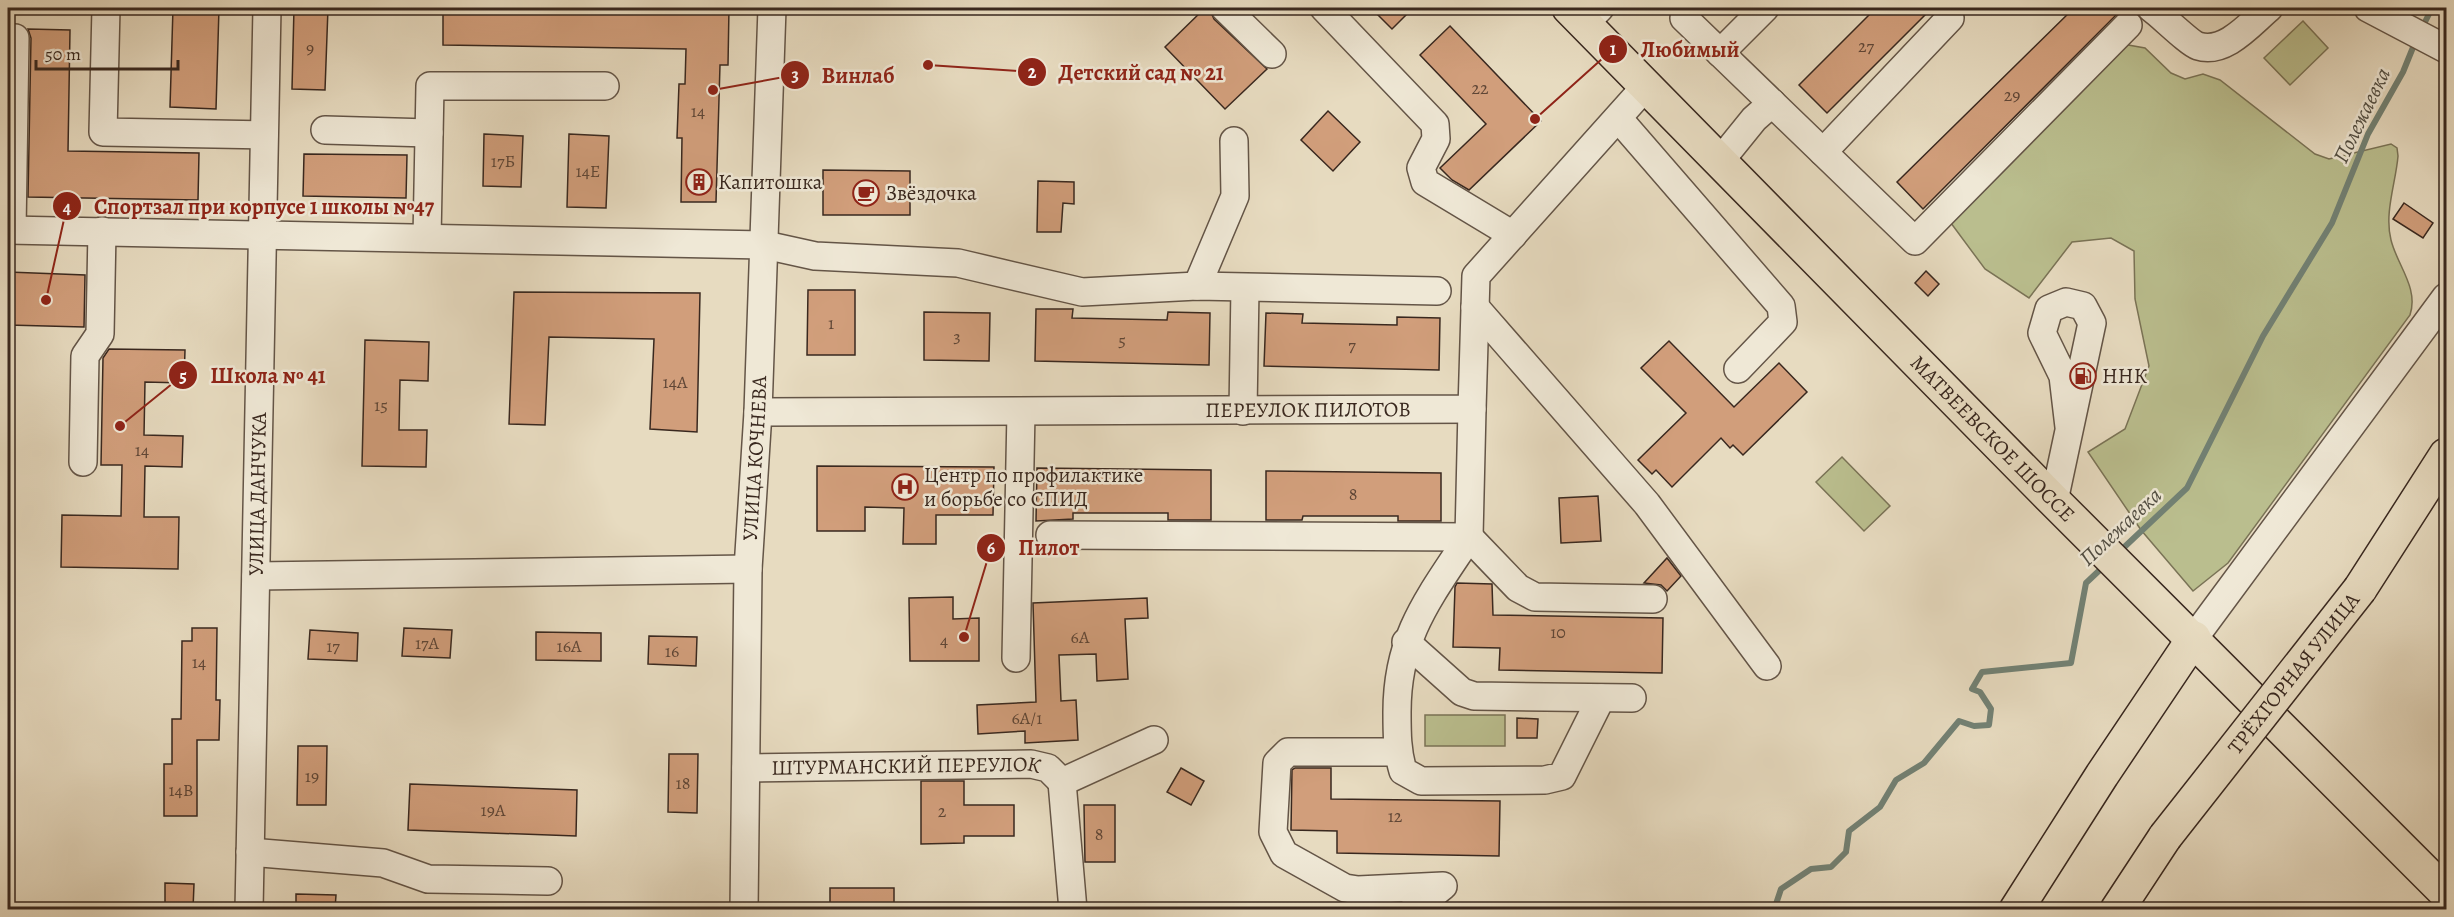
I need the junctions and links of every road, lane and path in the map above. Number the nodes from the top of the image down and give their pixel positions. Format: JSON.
{"nodes":[{"id":1,"x":106,"y":8,"type":"edge"},
{"id":2,"x":267,"y":8,"type":"edge"},
{"id":3,"x":772,"y":8,"type":"edge"},
{"id":4,"x":1225,"y":8,"type":"edge"},
{"id":5,"x":1324,"y":8,"type":"edge"},
{"id":6,"x":1765,"y":8,"type":"edge"},
{"id":7,"x":2151,"y":8,"type":"edge"},
{"id":8,"x":2269,"y":8,"type":"edge"},
{"id":9,"x":2368,"y":8,"type":"edge"},
{"id":10,"x":1584,"y":13,"type":"edge"},
{"id":11,"x":1684,"y":18,"type":"dead end"},
{"id":12,"x":1950,"y":18,"type":"dead end"},
{"id":13,"x":2128,"y":25,"type":"dead end"},
{"id":14,"x":15,"y":38,"type":"dead end"},
{"id":15,"x":2445,"y":48,"type":"edge"},
{"id":16,"x":1720,"y":53,"type":"junction"},
{"id":17,"x":1272,"y":54,"type":"dead end"},
{"id":18,"x":605,"y":86,"type":"dead end"},
{"id":19,"x":1646,"y":86,"type":"junction"},
{"id":20,"x":1772,"y":103,"type":"junction"},
{"id":21,"x":1618,"y":118,"type":"junction"},
{"id":22,"x":325,"y":130,"type":"dead end"},
{"id":23,"x":429,"y":133,"type":"junction"},
{"id":24,"x":264,"y":135,"type":"junction"},
{"id":25,"x":1234,"y":141,"type":"dead end"},
{"id":26,"x":1823,"y":152,"type":"junction"},
{"id":27,"x":1720,"y":161,"type":"junction"},
{"id":28,"x":10,"y":230,"type":"edge"},
{"id":29,"x":102,"y":231,"type":"junction"},
{"id":30,"x":262,"y":235,"type":"junction"},
{"id":31,"x":1513,"y":235,"type":"junction"},
{"id":32,"x":427,"y":238,"type":"junction"},
{"id":33,"x":765,"y":245,"type":"junction"},
{"id":34,"x":1197,"y":286,"type":"junction"},
{"id":35,"x":1245,"y":288,"type":"junction"},
{"id":36,"x":1437,"y":291,"type":"dead end"},
{"id":37,"x":2446,"y":297,"type":"edge"},
{"id":38,"x":1475,"y":307,"type":"junction"},
{"id":39,"x":1738,"y":369,"type":"dead end"},
{"id":40,"x":1472,"y":409,"type":"junction"},
{"id":41,"x":1243,"y":411,"type":"junction"},
{"id":42,"x":758,"y":412,"type":"junction"},
{"id":43,"x":1021,"y":412,"type":"junction"},
{"id":44,"x":2070,"y":427,"type":"dead end"},
{"id":45,"x":2446,"y":455,"type":"edge"},
{"id":46,"x":83,"y":462,"type":"dead end"},
{"id":47,"x":2054,"y":501,"type":"junction"},
{"id":48,"x":1050,"y":535,"type":"dead end"},
{"id":49,"x":1469,"y":537,"type":"junction"},
{"id":50,"x":748,"y":569,"type":"junction"},
{"id":51,"x":256,"y":576,"type":"junction"},
{"id":52,"x":1653,"y":599,"type":"dead end"},
{"id":53,"x":2194,"y":638,"type":"junction"},
{"id":54,"x":1406,"y":642,"type":"junction"},
{"id":55,"x":1017,"y":657,"type":"dead end"},
{"id":56,"x":1767,"y":666,"type":"dead end"},
{"id":57,"x":1601,"y":698,"type":"junction"},
{"id":58,"x":1632,"y":698,"type":"dead end"},
{"id":59,"x":1154,"y":740,"type":"dead end"},
{"id":60,"x":1397,"y":752,"type":"junction"},
{"id":61,"x":746,"y":768,"type":"junction"},
{"id":62,"x":1062,"y":782,"type":"junction"},
{"id":63,"x":250,"y":852,"type":"junction"},
{"id":64,"x":548,"y":881,"type":"dead end"},
{"id":65,"x":1358,"y":890,"type":"junction"},
{"id":66,"x":2446,"y":893,"type":"edge"},
{"id":67,"x":2125,"y":897,"type":"edge"},
{"id":68,"x":249,"y":909,"type":"edge"},
{"id":69,"x":744,"y":909,"type":"edge"},
{"id":70,"x":1073,"y":909,"type":"edge"},
{"id":71,"x":1377,"y":909,"type":"edge"},
{"id":72,"x":1413,"y":909,"type":"edge"},
{"id":73,"x":2016,"y":909,"type":"edge"},
{"id":74,"x":2110,"y":909,"type":"edge"}],
"edges":[{"from":1,"to":24,"type":"street"},
{"from":2,"to":24,"type":"street","name":"УЛИЦА ДАНЧУКА"},
{"from":3,"to":33,"type":"street","name":"УЛИЦА КОЧНЕВА"},
{"from":4,"to":17,"type":"street"},
{"from":5,"to":31,"type":"street"},
{"from":6,"to":16,"type":"street"},
{"from":7,"to":8,"type":"street"},
{"from":9,"to":15,"type":"street"},
{"from":10,"to":19,"type":"main road","name":"МАТВЕЕВСКОЕ ШОССЕ"},
{"from":11,"to":16,"type":"street"},
{"from":12,"to":26,"type":"street"},
{"from":13,"to":26,"type":"street"},
{"from":14,"to":28,"type":"street"},
{"from":16,"to":20,"type":"street"},
{"from":18,"to":23,"type":"street"},
{"from":19,"to":21,"type":"street"},
{"from":19,"to":27,"type":"main road","name":"МАТВЕЕВСКОЕ ШОССЕ"},
{"from":20,"to":26,"type":"street"},
{"from":20,"to":27,"type":"street"},
{"from":21,"to":31,"type":"street"},
{"from":21,"to":39,"type":"street"},
{"from":22,"to":23,"type":"street"},
{"from":23,"to":32,"type":"street"},
{"from":24,"to":30,"type":"street","name":"УЛИЦА ДАНЧУКА"},
{"from":25,"to":34,"type":"street"},
{"from":27,"to":47,"type":"main road","name":"МАТВЕЕВСКОЕ ШОССЕ"},
{"from":28,"to":29,"type":"street"},
{"from":29,"to":30,"type":"street"},
{"from":29,"to":46,"type":"street"},
{"from":30,"to":32,"type":"street"},
{"from":30,"to":51,"type":"street","name":"УЛИЦА ДАНЧУКА"},
{"from":31,"to":38,"type":"street"},
{"from":32,"to":33,"type":"street"},
{"from":33,"to":34,"type":"street"},
{"from":33,"to":42,"type":"street","name":"УЛИЦА КОЧНЕВА"},
{"from":34,"to":35,"type":"street"},
{"from":35,"to":36,"type":"street"},
{"from":35,"to":41,"type":"street"},
{"from":37,"to":53,"type":"street"},
{"from":38,"to":40,"type":"street"},
{"from":38,"to":56,"type":"street"},
{"from":40,"to":41,"type":"street","name":"ПЕРЕУЛОК ПИЛОТОВ"},
{"from":40,"to":49,"type":"street"},
{"from":41,"to":43,"type":"street","name":"ПЕРЕУЛОК ПИЛОТОВ"},
{"from":42,"to":43,"type":"street","name":"ПЕРЕУЛОК ПИЛОТОВ"},
{"from":42,"to":50,"type":"street","name":"УЛИЦА КОЧНЕВА"},
{"from":43,"to":55,"type":"street"},
{"from":44,"to":47,"type":"street"},
{"from":45,"to":67,"type":"main road","name":"ТРЁХГОРНАЯ УЛИЦА","bridge":true},
{"from":47,"to":53,"type":"main road","name":"МАТВЕЕВСКОЕ ШОССЕ"},
{"from":48,"to":49,"type":"street"},
{"from":49,"to":52,"type":"street"},
{"from":49,"to":54,"type":"street"},
{"from":50,"to":51,"type":"street"},
{"from":50,"to":61,"type":"street","name":"УЛИЦА КОЧНЕВА"},
{"from":51,"to":63,"type":"street","name":"УЛИЦА ДАНЧУКА"},
{"from":53,"to":66,"type":"main road","name":"МАТВЕЕВСКОЕ ШОССЕ"},
{"from":53,"to":73,"type":"main road"},
{"from":54,"to":57,"type":"street"},
{"from":54,"to":60,"type":"street"},
{"from":57,"to":58,"type":"street"},
{"from":57,"to":60,"type":"street"},
{"from":59,"to":62,"type":"street"},
{"from":60,"to":65,"type":"street"},
{"from":61,"to":62,"type":"street","name":"ШТУРМАНСКИЙ ПЕРЕУЛОК"},
{"from":61,"to":69,"type":"street","name":"УЛИЦА КОЧНЕВА"},
{"from":62,"to":70,"type":"street"},
{"from":63,"to":64,"type":"street"},
{"from":63,"to":68,"type":"street","name":"УЛИЦА ДАНЧУКА"},
{"from":65,"to":71,"type":"street"},
{"from":65,"to":72,"type":"street"},
{"from":67,"to":74,"type":"main road","name":"ТРЁХГОРНАЯ УЛИЦА"}]}
